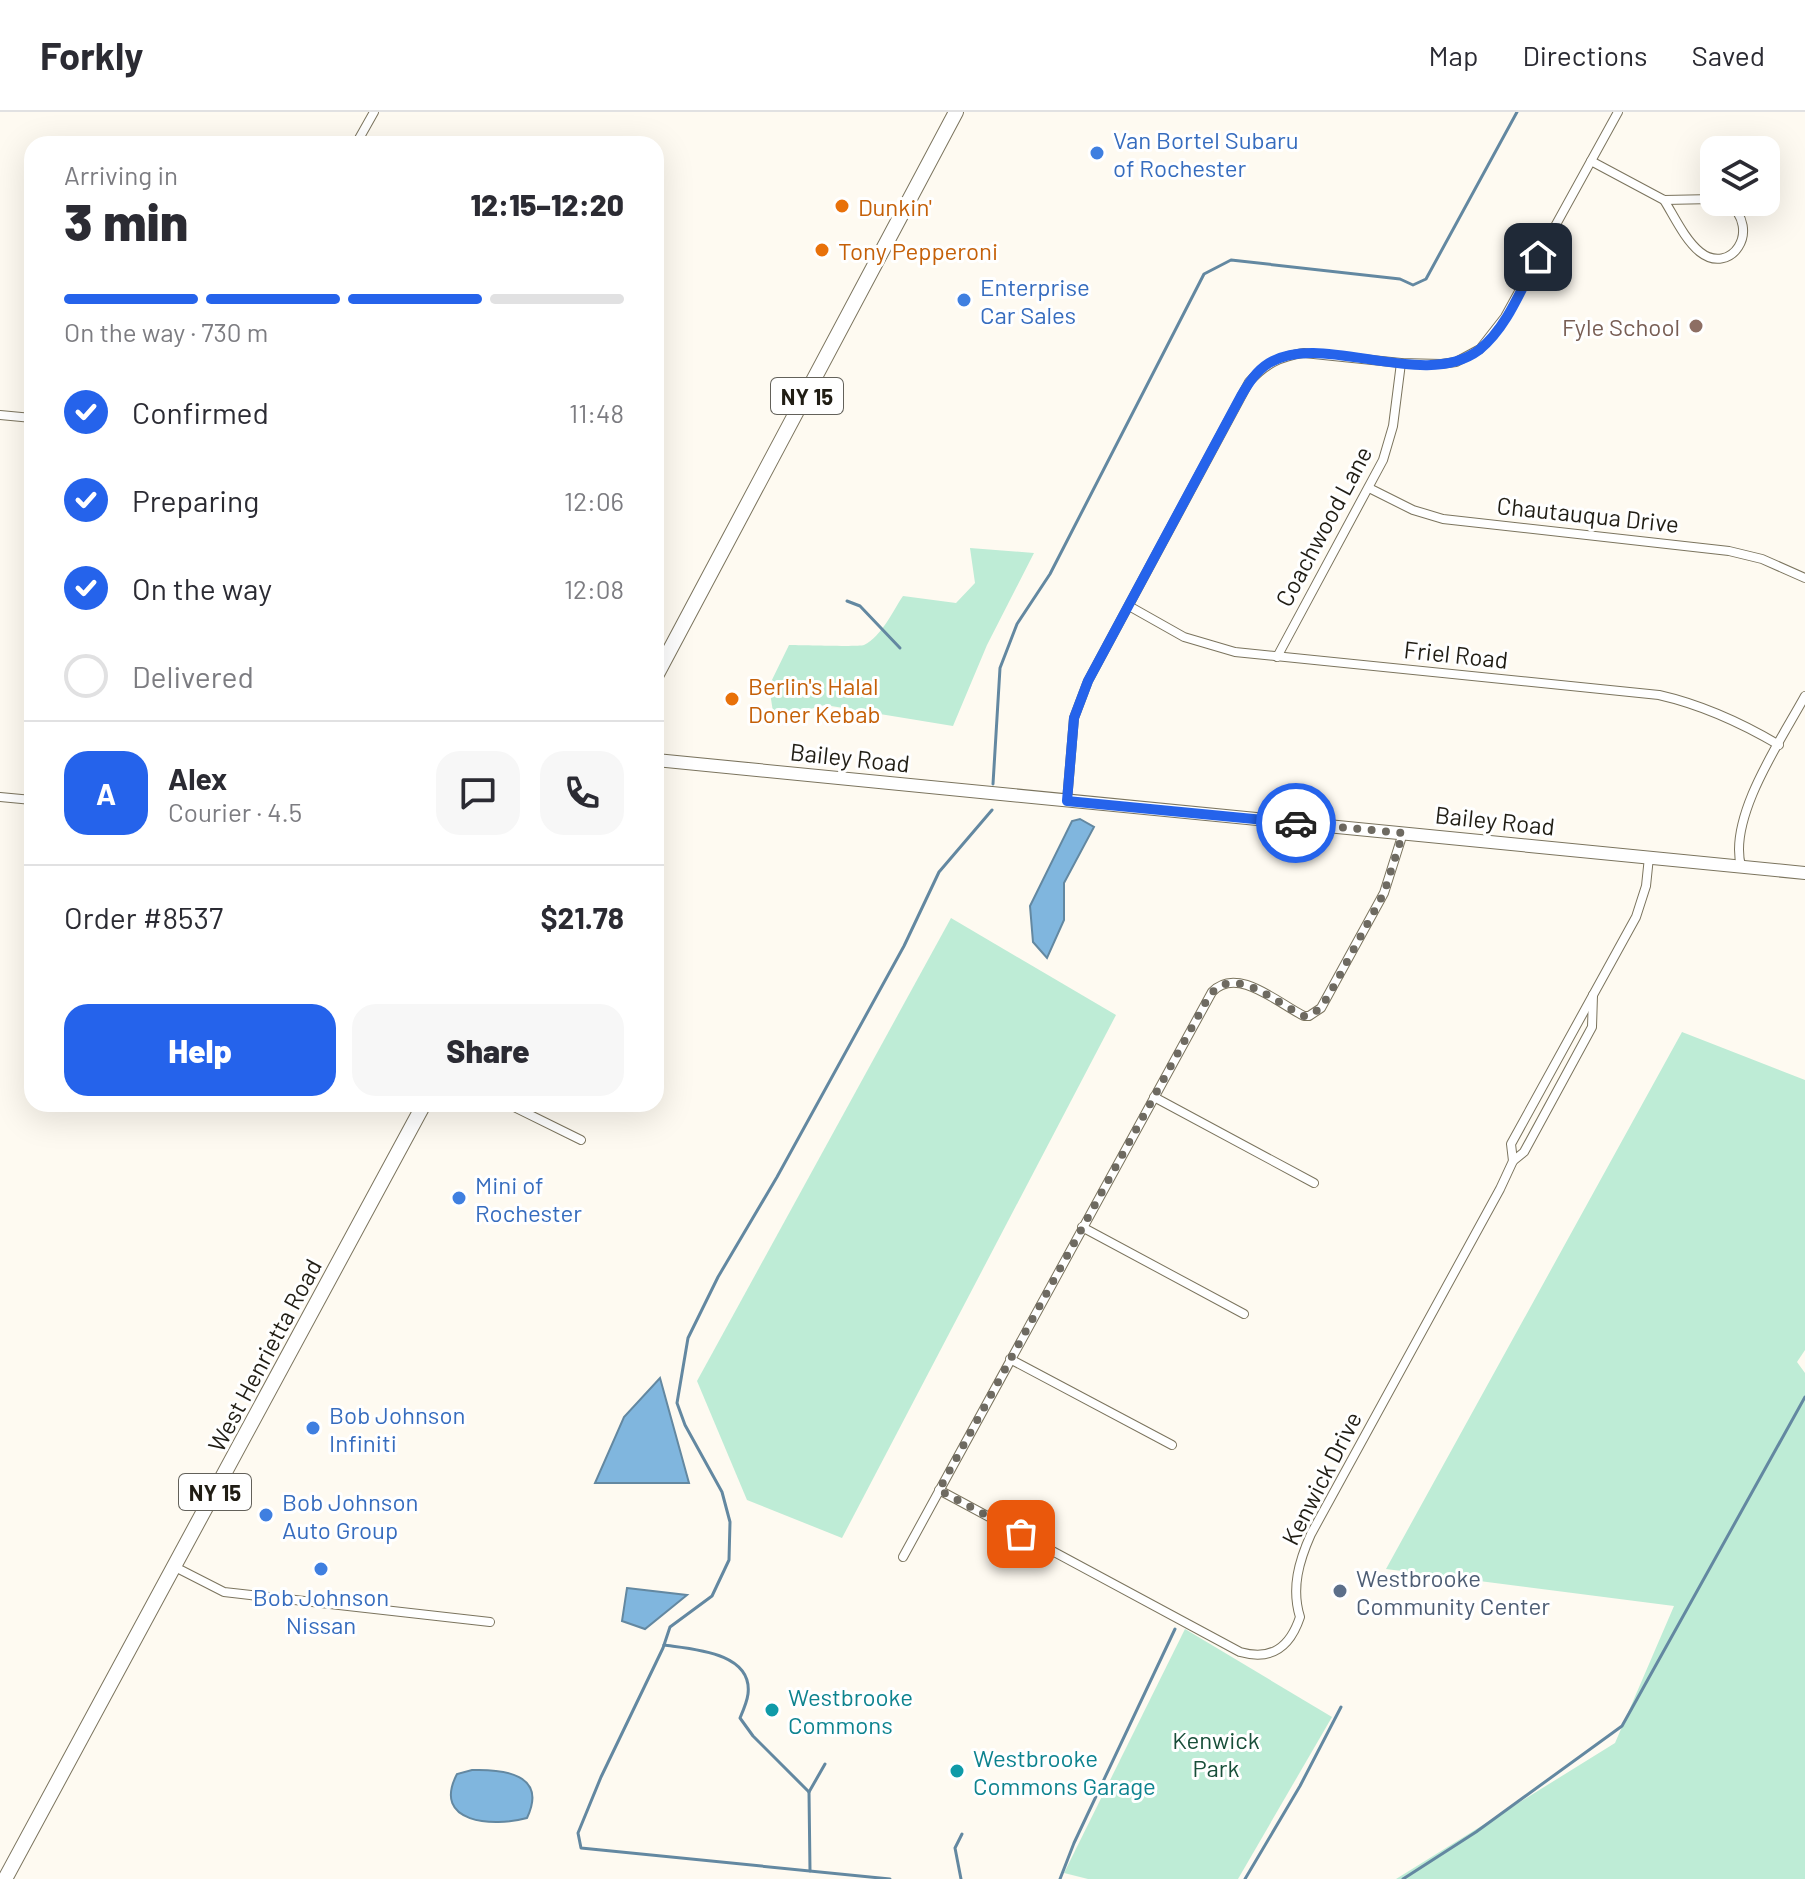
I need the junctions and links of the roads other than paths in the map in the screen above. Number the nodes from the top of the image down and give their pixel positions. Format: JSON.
{"nodes":[{"id":1,"x":374,"y":112,"type":"edge"},
{"id":2,"x":956,"y":112,"type":"edge"},
{"id":3,"x":1618,"y":112,"type":"edge"},
{"id":4,"x":360,"y":136,"type":"edge"},
{"id":5,"x":1591,"y":161,"type":"junction"},
{"id":6,"x":1700,"y":199,"type":"edge"},
{"id":7,"x":1664,"y":200,"type":"junction"},
{"id":8,"x":1741,"y":216,"type":"edge"},
{"id":9,"x":1401,"y":363,"type":"junction"},
{"id":10,"x":0,"y":415,"type":"edge"},
{"id":11,"x":24,"y":417,"type":"edge"},
{"id":12,"x":1369,"y":488,"type":"junction"},
{"id":13,"x":1805,"y":578,"type":"edge"},
{"id":14,"x":1129,"y":606,"type":"junction"},
{"id":15,"x":1277,"y":657,"type":"junction"},
{"id":16,"x":664,"y":661,"type":"edge"},
{"id":17,"x":1805,"y":696,"type":"edge"},
{"id":18,"x":1779,"y":745,"type":"junction"},
{"id":19,"x":664,"y":761,"type":"edge"},
{"id":20,"x":0,"y":797,"type":"edge"},
{"id":21,"x":24,"y":799,"type":"edge"},
{"id":22,"x":1067,"y":801,"type":"junction"},
{"id":23,"x":1403,"y":833,"type":"junction"},
{"id":24,"x":1649,"y":857,"type":"junction"},
{"id":25,"x":1741,"y":866,"type":"junction"},
{"id":26,"x":1805,"y":873,"type":"edge"},
{"id":27,"x":1593,"y":995,"type":"junction"},
{"id":28,"x":1154,"y":1097,"type":"junction"},
{"id":29,"x":420,"y":1112,"type":"edge"},
{"id":30,"x":524,"y":1112,"type":"edge"},
{"id":31,"x":581,"y":1140,"type":"dead end"},
{"id":32,"x":1513,"y":1161,"type":"junction"},
{"id":33,"x":1314,"y":1183,"type":"dead end"},
{"id":34,"x":1082,"y":1227,"type":"junction"},
{"id":35,"x":1244,"y":1314,"type":"dead end"},
{"id":36,"x":1010,"y":1359,"type":"junction"},
{"id":37,"x":1172,"y":1445,"type":"dead end"},
{"id":38,"x":939,"y":1490,"type":"junction"},
{"id":39,"x":903,"y":1557,"type":"dead end"},
{"id":40,"x":175,"y":1567,"type":"junction"},
{"id":41,"x":490,"y":1622,"type":"dead end"},
{"id":42,"x":5,"y":1879,"type":"edge"}],
"edges":[{"from":1,"to":4,"type":"street"},
{"from":2,"to":16,"type":"main road","number":"NY 15"},
{"from":3,"to":5,"type":"street"},
{"from":5,"to":7,"type":"street"},
{"from":5,"to":9,"type":"street"},
{"from":6,"to":7,"type":"street"},
{"from":7,"to":8,"type":"street"},
{"from":9,"to":12,"type":"street","name":"Coachwood Lane"},
{"from":9,"to":14,"type":"street"},
{"from":10,"to":11,"type":"street"},
{"from":12,"to":13,"type":"street","name":"Chautauqua Drive"},
{"from":12,"to":15,"type":"street","name":"Coachwood Lane"},
{"from":14,"to":15,"type":"street","name":"Friel Road"},
{"from":14,"to":22,"type":"street"},
{"from":15,"to":18,"type":"street","name":"Friel Road"},
{"from":17,"to":18,"type":"street"},
{"from":18,"to":25,"type":"street"},
{"from":19,"to":22,"type":"street","name":"Bailey Road"},
{"from":20,"to":21,"type":"street"},
{"from":22,"to":23,"type":"street","name":"Bailey Road"},
{"from":23,"to":24,"type":"street","name":"Bailey Road"},
{"from":23,"to":28,"type":"street"},
{"from":24,"to":25,"type":"street","name":"Bailey Road"},
{"from":24,"to":27,"type":"street","name":"Kenwick Drive"},
{"from":25,"to":26,"type":"street","name":"Bailey Road"},
{"from":27,"to":32,"type":"street","name":"Kenwick Drive"},
{"from":27,"to":32,"type":"street","name":"Kenwick Drive"},
{"from":28,"to":33,"type":"street"},
{"from":28,"to":34,"type":"street"},
{"from":29,"to":40,"type":"main road","name":"West Henrietta Road","number":"NY 15"},
{"from":30,"to":31,"type":"street"},
{"from":32,"to":38,"type":"street","name":"Kenwick Drive"},
{"from":34,"to":35,"type":"street"},
{"from":34,"to":36,"type":"street"},
{"from":36,"to":37,"type":"street"},
{"from":36,"to":38,"type":"street"},
{"from":38,"to":39,"type":"street"},
{"from":40,"to":41,"type":"street"},
{"from":40,"to":42,"type":"main road","name":"West Henrietta Road","number":"NY 15"}]}
